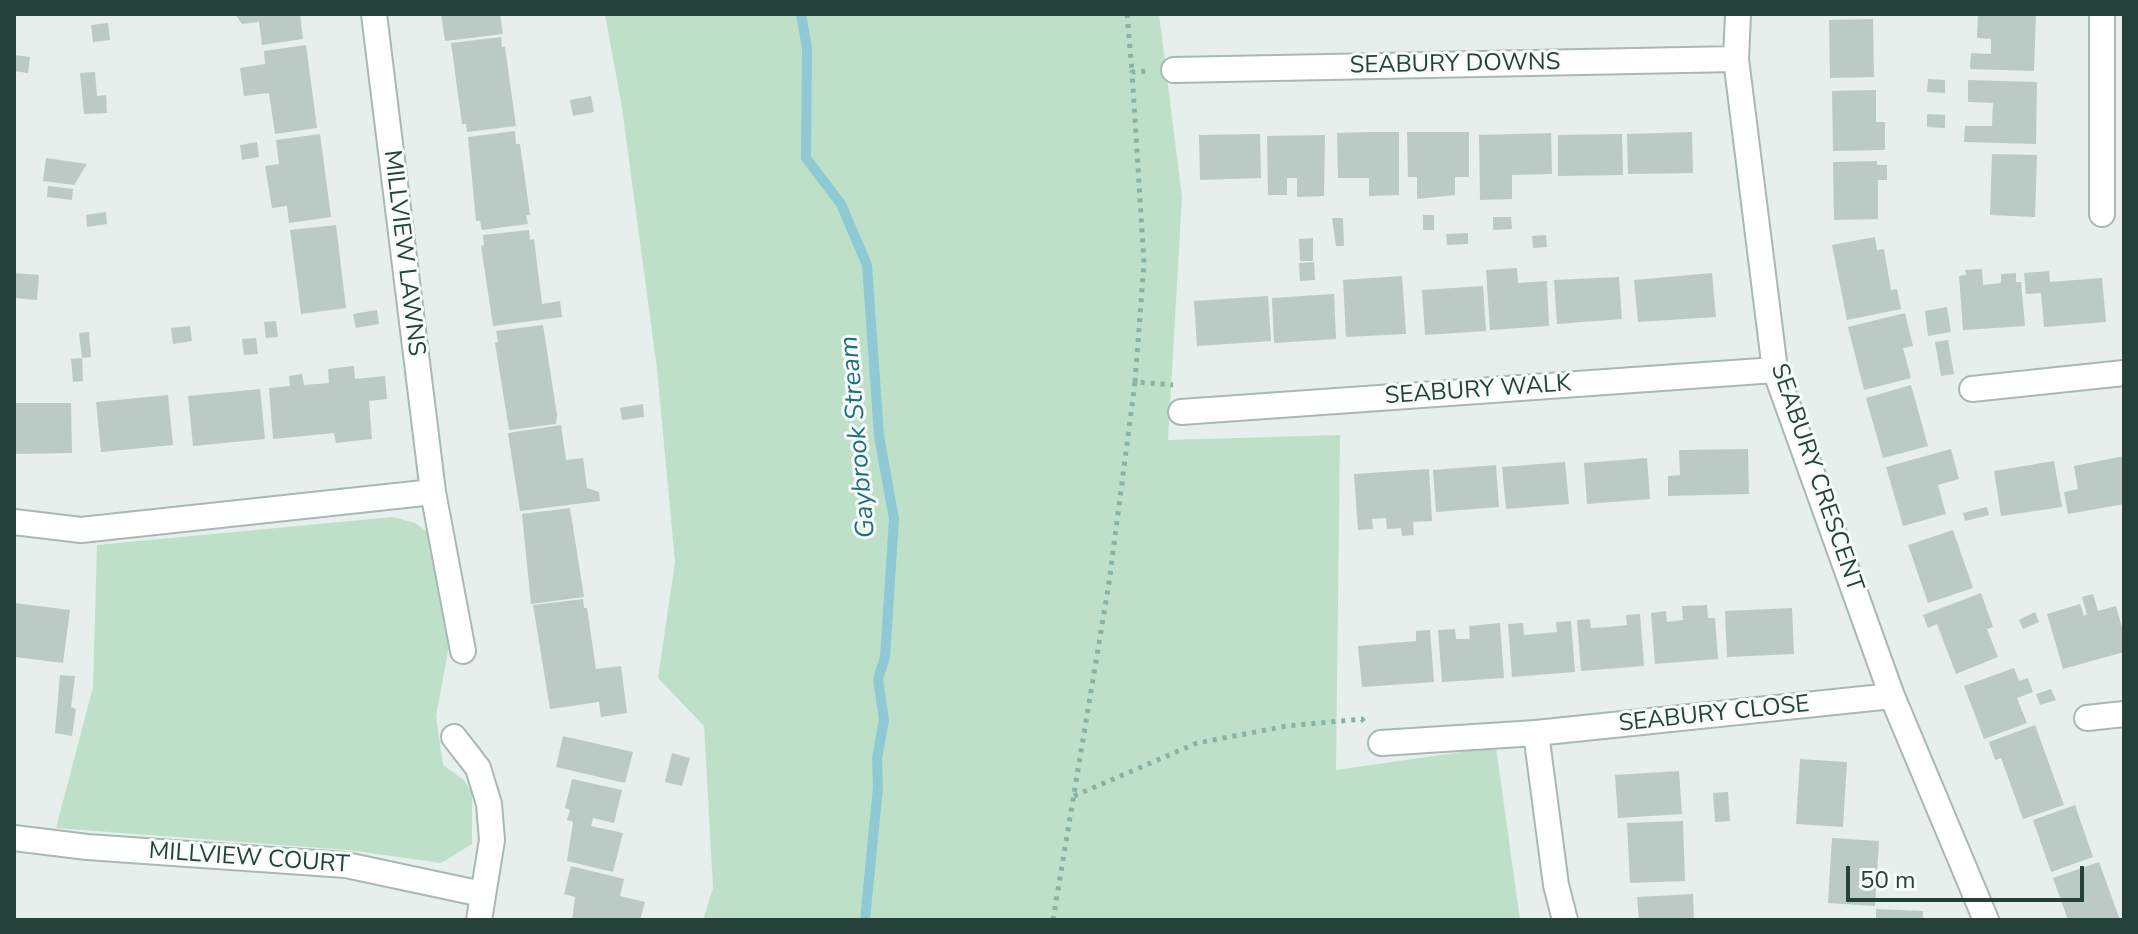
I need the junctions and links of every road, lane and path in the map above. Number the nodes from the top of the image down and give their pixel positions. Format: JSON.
{"nodes":[{"id":1,"x":374,"y":14,"type":"edge"},
{"id":2,"x":1127,"y":14,"type":"edge"},
{"id":3,"x":1738,"y":14,"type":"edge"},
{"id":4,"x":2102,"y":14,"type":"edge"},
{"id":5,"x":1736,"y":59,"type":"junction"},
{"id":6,"x":1174,"y":70,"type":"joint"},
{"id":7,"x":1132,"y":72,"type":"junction"},
{"id":8,"x":2102,"y":214,"type":"dead end"},
{"id":9,"x":1775,"y":370,"type":"junction"},
{"id":10,"x":2124,"y":373,"type":"edge"},
{"id":11,"x":1135,"y":382,"type":"junction"},
{"id":12,"x":1972,"y":389,"type":"dead end"},
{"id":13,"x":1181,"y":412,"type":"joint"},
{"id":14,"x":433,"y":492,"type":"junction"},
{"id":15,"x":14,"y":522,"type":"edge"},
{"id":16,"x":463,"y":651,"type":"dead end"},
{"id":17,"x":1892,"y":696,"type":"junction"},
{"id":18,"x":2124,"y":714,"type":"edge"},
{"id":19,"x":2087,"y":718,"type":"dead end"},
{"id":20,"x":1536,"y":733,"type":"junction"},
{"id":21,"x":454,"y":737,"type":"dead end"},
{"id":22,"x":1381,"y":743,"type":"joint"},
{"id":23,"x":1074,"y":796,"type":"junction"},
{"id":24,"x":14,"y":838,"type":"edge"},
{"id":25,"x":482,"y":894,"type":"junction"},
{"id":26,"x":479,"y":920,"type":"edge"},
{"id":27,"x":1053,"y":920,"type":"edge"},
{"id":28,"x":1565,"y":920,"type":"edge"},
{"id":29,"x":1986,"y":920,"type":"edge"}],
"edges":[{"from":1,"to":14,"type":"street","name":"MILLVIEW LAWNS"},
{"from":2,"to":7,"type":"path"},
{"from":3,"to":5,"type":"street","name":"SEABURY CRESCENT"},
{"from":4,"to":8,"type":"street"},
{"from":5,"to":6,"type":"street","name":"SEABURY DOWNS"},
{"from":5,"to":9,"type":"street","name":"SEABURY CRESCENT"},
{"from":6,"to":7,"type":"path"},
{"from":7,"to":11,"type":"path"},
{"from":9,"to":13,"type":"street","name":"SEABURY WALK"},
{"from":9,"to":17,"type":"street","name":"SEABURY CRESCENT"},
{"from":10,"to":12,"type":"street"},
{"from":11,"to":13,"type":"path"},
{"from":11,"to":23,"type":"path"},
{"from":14,"to":15,"type":"street"},
{"from":14,"to":16,"type":"street","name":"MILLVIEW LAWNS"},
{"from":17,"to":20,"type":"street","name":"SEABURY CLOSE"},
{"from":17,"to":29,"type":"street","name":"SEABURY CRESCENT"},
{"from":18,"to":19,"type":"street"},
{"from":20,"to":22,"type":"street","name":"SEABURY CLOSE"},
{"from":20,"to":28,"type":"street"},
{"from":21,"to":25,"type":"street"},
{"from":22,"to":23,"type":"path"},
{"from":23,"to":27,"type":"path"},
{"from":24,"to":25,"type":"street","name":"MILLVIEW COURT"},
{"from":25,"to":26,"type":"street"}]}
